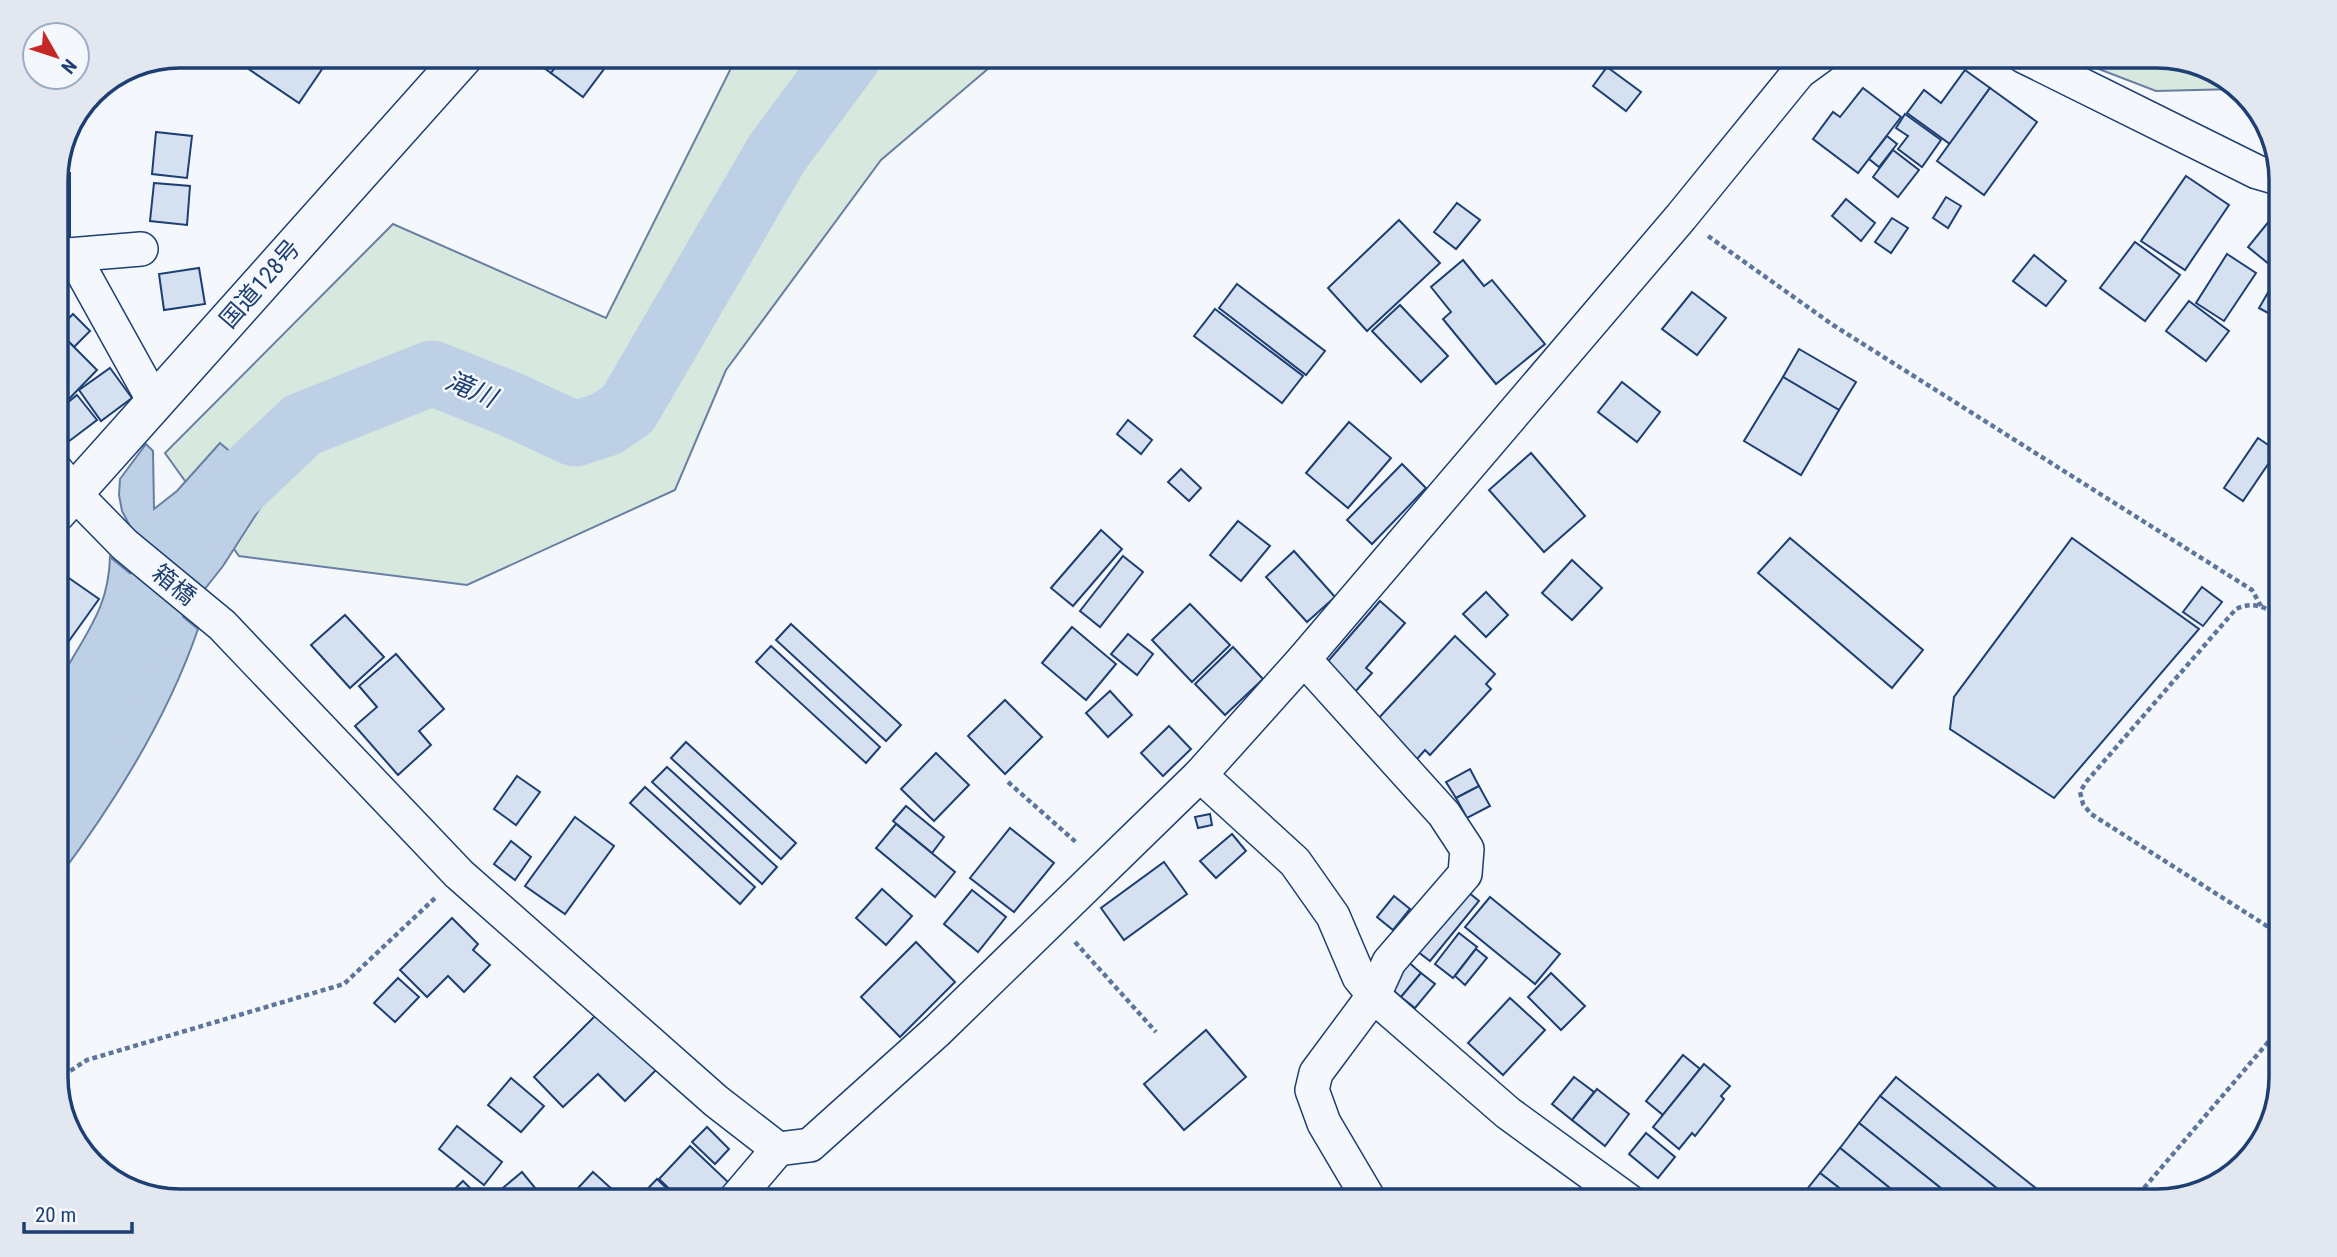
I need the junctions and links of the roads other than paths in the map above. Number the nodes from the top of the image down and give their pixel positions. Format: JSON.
{"nodes":[{"id":1,"x":453,"y":68,"type":"edge"},
{"id":2,"x":1804,"y":68,"type":"edge"},
{"id":3,"x":2047,"y":68,"type":"edge"},
{"id":4,"x":2269,"y":175,"type":"edge"},
{"id":5,"x":141,"y":249,"type":"dead end"},
{"id":6,"x":68,"y":256,"type":"edge"},
{"id":7,"x":68,"y":261,"type":"edge"},
{"id":8,"x":155,"y":403,"type":"junction"},
{"id":9,"x":68,"y":486,"type":"edge"},
{"id":10,"x":68,"y":497,"type":"edge"},
{"id":11,"x":1304,"y":659,"type":"junction"},
{"id":12,"x":1200,"y":775,"type":"junction"},
{"id":13,"x":1374,"y":995,"type":"junction"},
{"id":14,"x":778,"y":1149,"type":"junction"},
{"id":15,"x":744,"y":1189,"type":"edge"},
{"id":16,"x":1363,"y":1189,"type":"edge"},
{"id":17,"x":1612,"y":1189,"type":"edge"}],
"edges":[{"from":1,"to":8,"type":"highway","name":"国道128号"},
{"from":2,"to":11,"type":"street"},
{"from":3,"to":4,"type":"street"},
{"from":5,"to":6,"type":"street"},
{"from":7,"to":8,"type":"street"},
{"from":8,"to":9,"type":"highway","name":"国道128号"},
{"from":10,"to":14,"type":"street","name":"箱橋"},
{"from":11,"to":12,"type":"street"},
{"from":11,"to":13,"type":"street"},
{"from":12,"to":13,"type":"street"},
{"from":12,"to":14,"type":"street"},
{"from":13,"to":16,"type":"street"},
{"from":13,"to":17,"type":"street"},
{"from":14,"to":15,"type":"street"}]}
